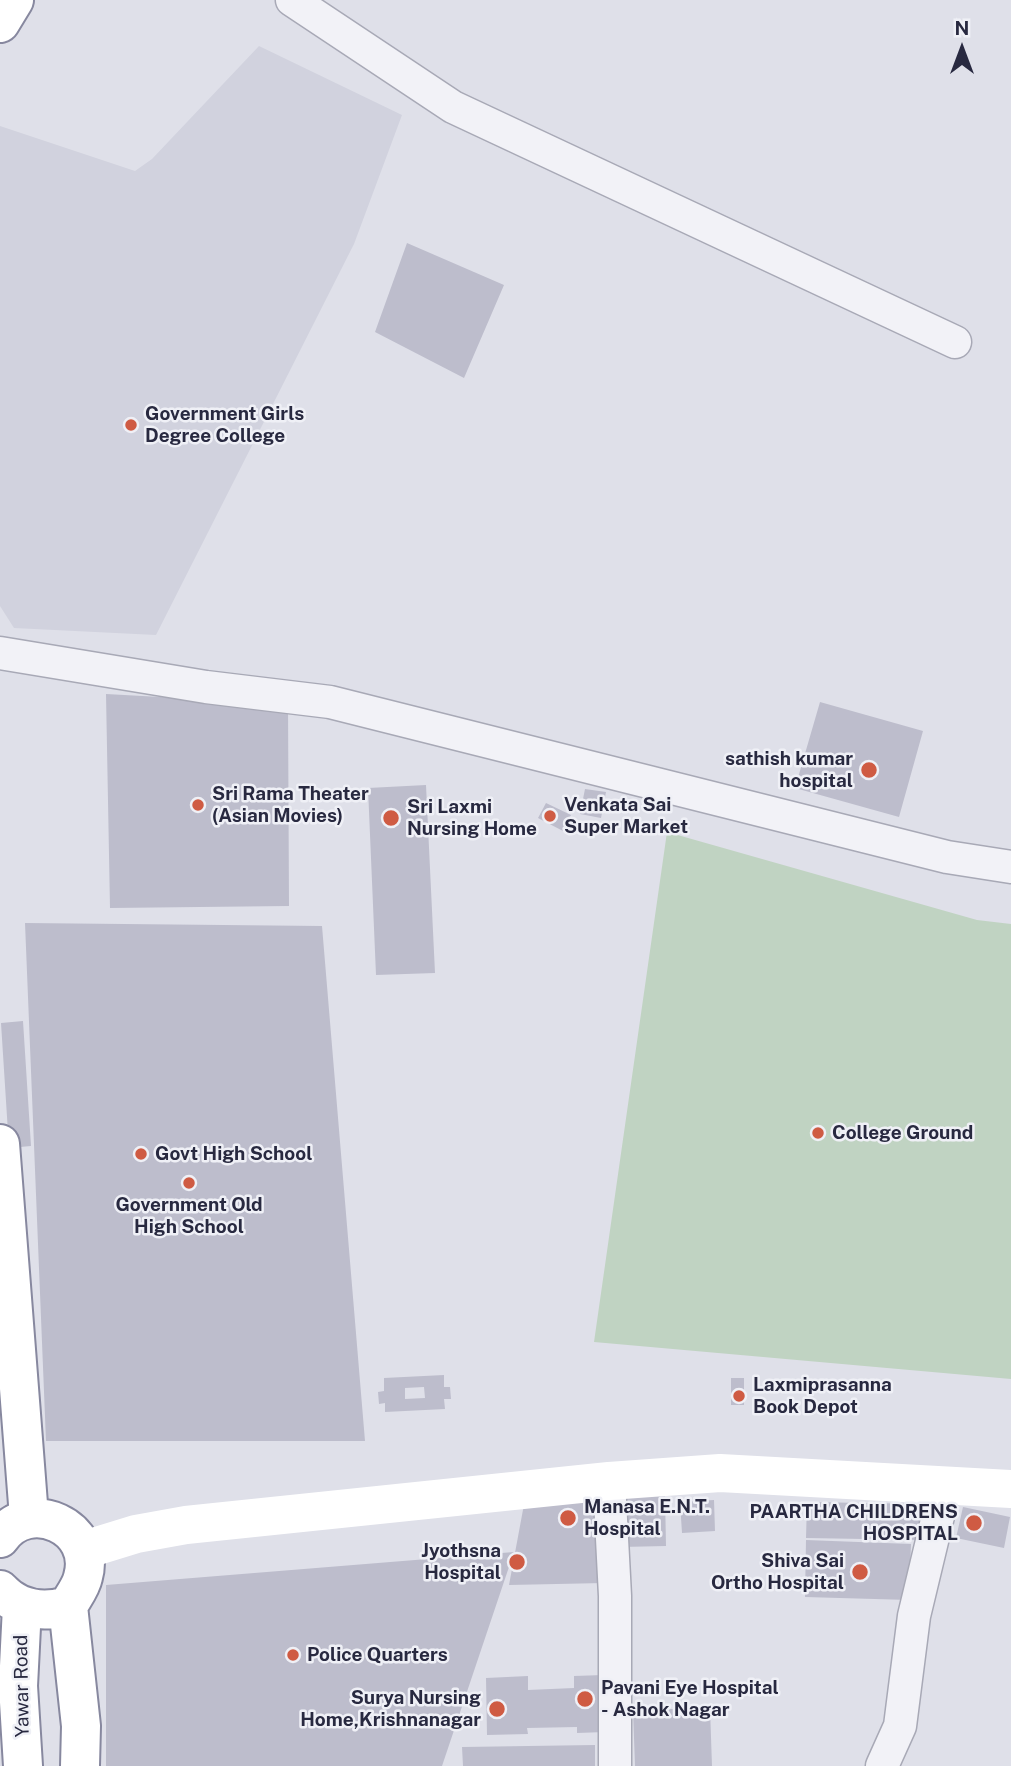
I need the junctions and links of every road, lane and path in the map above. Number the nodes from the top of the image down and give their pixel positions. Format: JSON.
{"nodes":[{"id":1,"x":13,"y":0,"type":"edge"},
{"id":2,"x":292,"y":0,"type":"edge"},
{"id":3,"x":0,"y":23,"type":"edge"},
{"id":4,"x":955,"y":342,"type":"dead end"},
{"id":5,"x":0,"y":653,"type":"edge"},
{"id":6,"x":1011,"y":867,"type":"edge"},
{"id":7,"x":0,"y":1144,"type":"edge"},
{"id":8,"x":5,"y":1258,"type":"edge"},
{"id":9,"x":609,"y":1481,"type":"junction"},
{"id":10,"x":945,"y":1487,"type":"junction"},
{"id":11,"x":1011,"y":1489,"type":"edge"},
{"id":12,"x":15,"y":1528,"type":"edge"},
{"id":13,"x":84,"y":1550,"type":"junction"},
{"id":14,"x":6,"y":1595,"type":"edge"},
{"id":15,"x":68,"y":1606,"type":"junction"},
{"id":16,"x":23,"y":1766,"type":"edge"},
{"id":17,"x":80,"y":1766,"type":"edge"},
{"id":18,"x":615,"y":1766,"type":"edge"},
{"id":19,"x":881,"y":1766,"type":"edge"}],
"edges":[{"from":1,"to":3,"type":"main road"},
{"from":2,"to":4,"type":"street"},
{"from":5,"to":6,"type":"street"},
{"from":7,"to":8,"type":"main road"},
{"from":8,"to":12,"type":"main road"},
{"from":9,"to":10,"type":"main road"},
{"from":9,"to":13,"type":"main road"},
{"from":9,"to":18,"type":"street"},
{"from":10,"to":11,"type":"main road"},
{"from":10,"to":19,"type":"street"},
{"from":12,"to":13,"type":"main road"},
{"from":13,"to":15,"type":"main road"},
{"from":14,"to":15,"type":"main road"},
{"from":14,"to":16,"type":"main road","name":"Yawar Road"},
{"from":15,"to":17,"type":"main road"}]}
